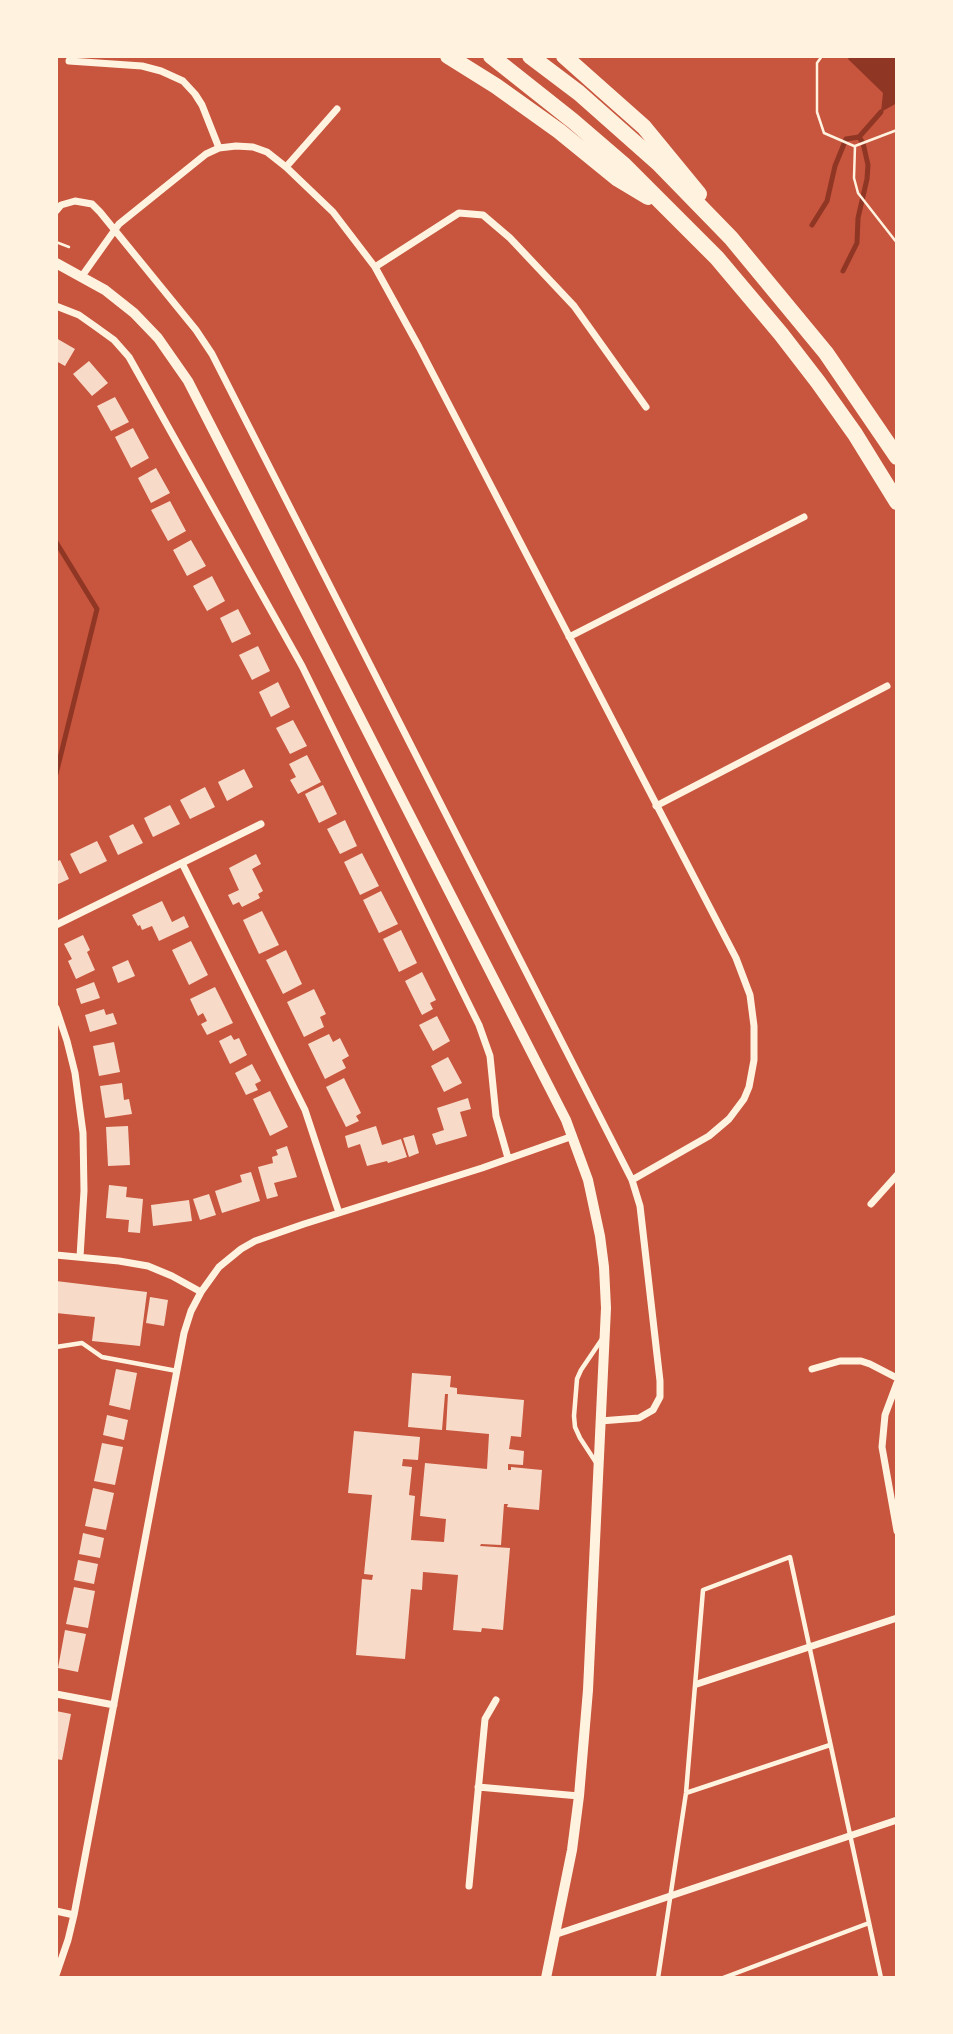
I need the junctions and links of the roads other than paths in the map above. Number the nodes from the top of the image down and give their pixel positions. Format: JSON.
{"nodes":[{"id":1,"x":448,"y":56,"type":"edge"},
{"id":2,"x":491,"y":56,"type":"edge"},
{"id":3,"x":530,"y":56,"type":"edge"},
{"id":4,"x":564,"y":56,"type":"edge"},
{"id":5,"x":69,"y":61,"type":"dead end"},
{"id":6,"x":337,"y":109,"type":"dead end"},
{"id":7,"x":219,"y":148,"type":"junction"},
{"id":8,"x":286,"y":167,"type":"junction"},
{"id":9,"x":56,"y":211,"type":"edge"},
{"id":10,"x":671,"y":211,"type":"junction"},
{"id":11,"x":114,"y":230,"type":"junction"},
{"id":12,"x":730,"y":238,"type":"junction"},
{"id":13,"x":56,"y":264,"type":"edge"},
{"id":14,"x":375,"y":267,"type":"junction"},
{"id":15,"x":82,"y":276,"type":"junction"},
{"id":16,"x":56,"y":306,"type":"edge"},
{"id":17,"x":646,"y":407,"type":"dead end"},
{"id":18,"x":897,"y":457,"type":"edge"},
{"id":19,"x":897,"y":502,"type":"edge"},
{"id":20,"x":804,"y":517,"type":"dead end"},
{"id":21,"x":569,"y":637,"type":"junction"},
{"id":22,"x":887,"y":686,"type":"dead end"},
{"id":23,"x":656,"y":806,"type":"junction"},
{"id":24,"x":261,"y":824,"type":"dead end"},
{"id":25,"x":182,"y":863,"type":"junction"},
{"id":26,"x":56,"y":925,"type":"edge"},
{"id":27,"x":56,"y":1009,"type":"edge"},
{"id":28,"x":573,"y":1136,"type":"junction"},
{"id":29,"x":508,"y":1158,"type":"junction"},
{"id":30,"x":897,"y":1175,"type":"edge"},
{"id":31,"x":632,"y":1180,"type":"junction"},
{"id":32,"x":871,"y":1204,"type":"dead end"},
{"id":33,"x":339,"y":1213,"type":"junction"},
{"id":34,"x":56,"y":1255,"type":"edge"},
{"id":35,"x":80,"y":1257,"type":"junction"},
{"id":36,"x":201,"y":1292,"type":"junction"},
{"id":37,"x":605,"y":1334,"type":"junction"},
{"id":38,"x":56,"y":1347,"type":"edge"},
{"id":39,"x":812,"y":1369,"type":"dead end"},
{"id":40,"x":177,"y":1371,"type":"junction"},
{"id":41,"x":897,"y":1381,"type":"edge"},
{"id":42,"x":600,"y":1421,"type":"junction"},
{"id":43,"x":597,"y":1465,"type":"junction"},
{"id":44,"x":897,"y":1531,"type":"edge"},
{"id":45,"x":897,"y":1618,"type":"edge"},
{"id":46,"x":808,"y":1647,"type":"junction"},
{"id":47,"x":696,"y":1684,"type":"junction"},
{"id":48,"x":56,"y":1694,"type":"edge"},
{"id":49,"x":496,"y":1700,"type":"dead end"},
{"id":50,"x":114,"y":1705,"type":"junction"},
{"id":51,"x":830,"y":1745,"type":"junction"},
{"id":52,"x":478,"y":1787,"type":"junction"},
{"id":53,"x":686,"y":1793,"type":"junction"},
{"id":54,"x":579,"y":1797,"type":"junction"},
{"id":55,"x":897,"y":1820,"type":"edge"},
{"id":56,"x":850,"y":1835,"type":"junction"},
{"id":57,"x":469,"y":1886,"type":"dead end"},
{"id":58,"x":671,"y":1897,"type":"junction"},
{"id":59,"x":56,"y":1912,"type":"edge"},
{"id":60,"x":74,"y":1914,"type":"junction"},
{"id":61,"x":869,"y":1923,"type":"junction"},
{"id":62,"x":554,"y":1935,"type":"junction"},
{"id":63,"x":56,"y":1975,"type":"edge"},
{"id":64,"x":546,"y":1978,"type":"edge"},
{"id":65,"x":658,"y":1978,"type":"edge"},
{"id":66,"x":723,"y":1978,"type":"edge"},
{"id":67,"x":881,"y":1978,"type":"edge"}],
"edges":[{"from":1,"to":10,"type":"highway"},
{"from":2,"to":10,"type":"highway"},
{"from":3,"to":12,"type":"highway"},
{"from":4,"to":12,"type":"highway"},
{"from":5,"to":7,"type":"street"},
{"from":6,"to":8,"type":"street"},
{"from":7,"to":8,"type":"street"},
{"from":7,"to":11,"type":"street"},
{"from":8,"to":14,"type":"street"},
{"from":9,"to":11,"type":"street"},
{"from":10,"to":19,"type":"highway"},
{"from":11,"to":15,"type":"street"},
{"from":11,"to":31,"type":"street"},
{"from":12,"to":18,"type":"highway"},
{"from":13,"to":15,"type":"street"},
{"from":14,"to":17,"type":"street"},
{"from":14,"to":21,"type":"street"},
{"from":15,"to":28,"type":"street"},
{"from":16,"to":29,"type":"street"},
{"from":20,"to":21,"type":"street"},
{"from":21,"to":23,"type":"street"},
{"from":22,"to":23,"type":"street"},
{"from":23,"to":31,"type":"street"},
{"from":24,"to":25,"type":"street"},
{"from":25,"to":26,"type":"street"},
{"from":25,"to":33,"type":"street"},
{"from":27,"to":35,"type":"street"},
{"from":28,"to":29,"type":"street"},
{"from":28,"to":37,"type":"street"},
{"from":29,"to":33,"type":"street"},
{"from":30,"to":32,"type":"street"},
{"from":31,"to":42,"type":"street"},
{"from":33,"to":36,"type":"street"},
{"from":34,"to":35,"type":"street"},
{"from":35,"to":36,"type":"street"},
{"from":36,"to":40,"type":"street"},
{"from":37,"to":42,"type":"street"},
{"from":37,"to":43,"type":"lane"},
{"from":38,"to":40,"type":"lane"},
{"from":39,"to":41,"type":"street"},
{"from":40,"to":50,"type":"street"},
{"from":41,"to":44,"type":"street"},
{"from":42,"to":43,"type":"street"},
{"from":43,"to":54,"type":"street"},
{"from":45,"to":46,"type":"street"},
{"from":46,"to":47,"type":"street"},
{"from":46,"to":47,"type":"lane"},
{"from":46,"to":51,"type":"lane"},
{"from":47,"to":53,"type":"lane"},
{"from":48,"to":50,"type":"street"},
{"from":49,"to":52,"type":"street"},
{"from":50,"to":60,"type":"street"},
{"from":51,"to":53,"type":"lane"},
{"from":51,"to":56,"type":"lane"},
{"from":52,"to":54,"type":"street"},
{"from":52,"to":57,"type":"street"},
{"from":53,"to":58,"type":"lane"},
{"from":54,"to":62,"type":"street"},
{"from":55,"to":56,"type":"street"},
{"from":56,"to":58,"type":"street"},
{"from":56,"to":61,"type":"lane"},
{"from":58,"to":62,"type":"street"},
{"from":58,"to":65,"type":"lane"},
{"from":59,"to":60,"type":"street"},
{"from":60,"to":63,"type":"street"},
{"from":61,"to":66,"type":"lane"},
{"from":61,"to":67,"type":"lane"},
{"from":62,"to":64,"type":"street"}]}
